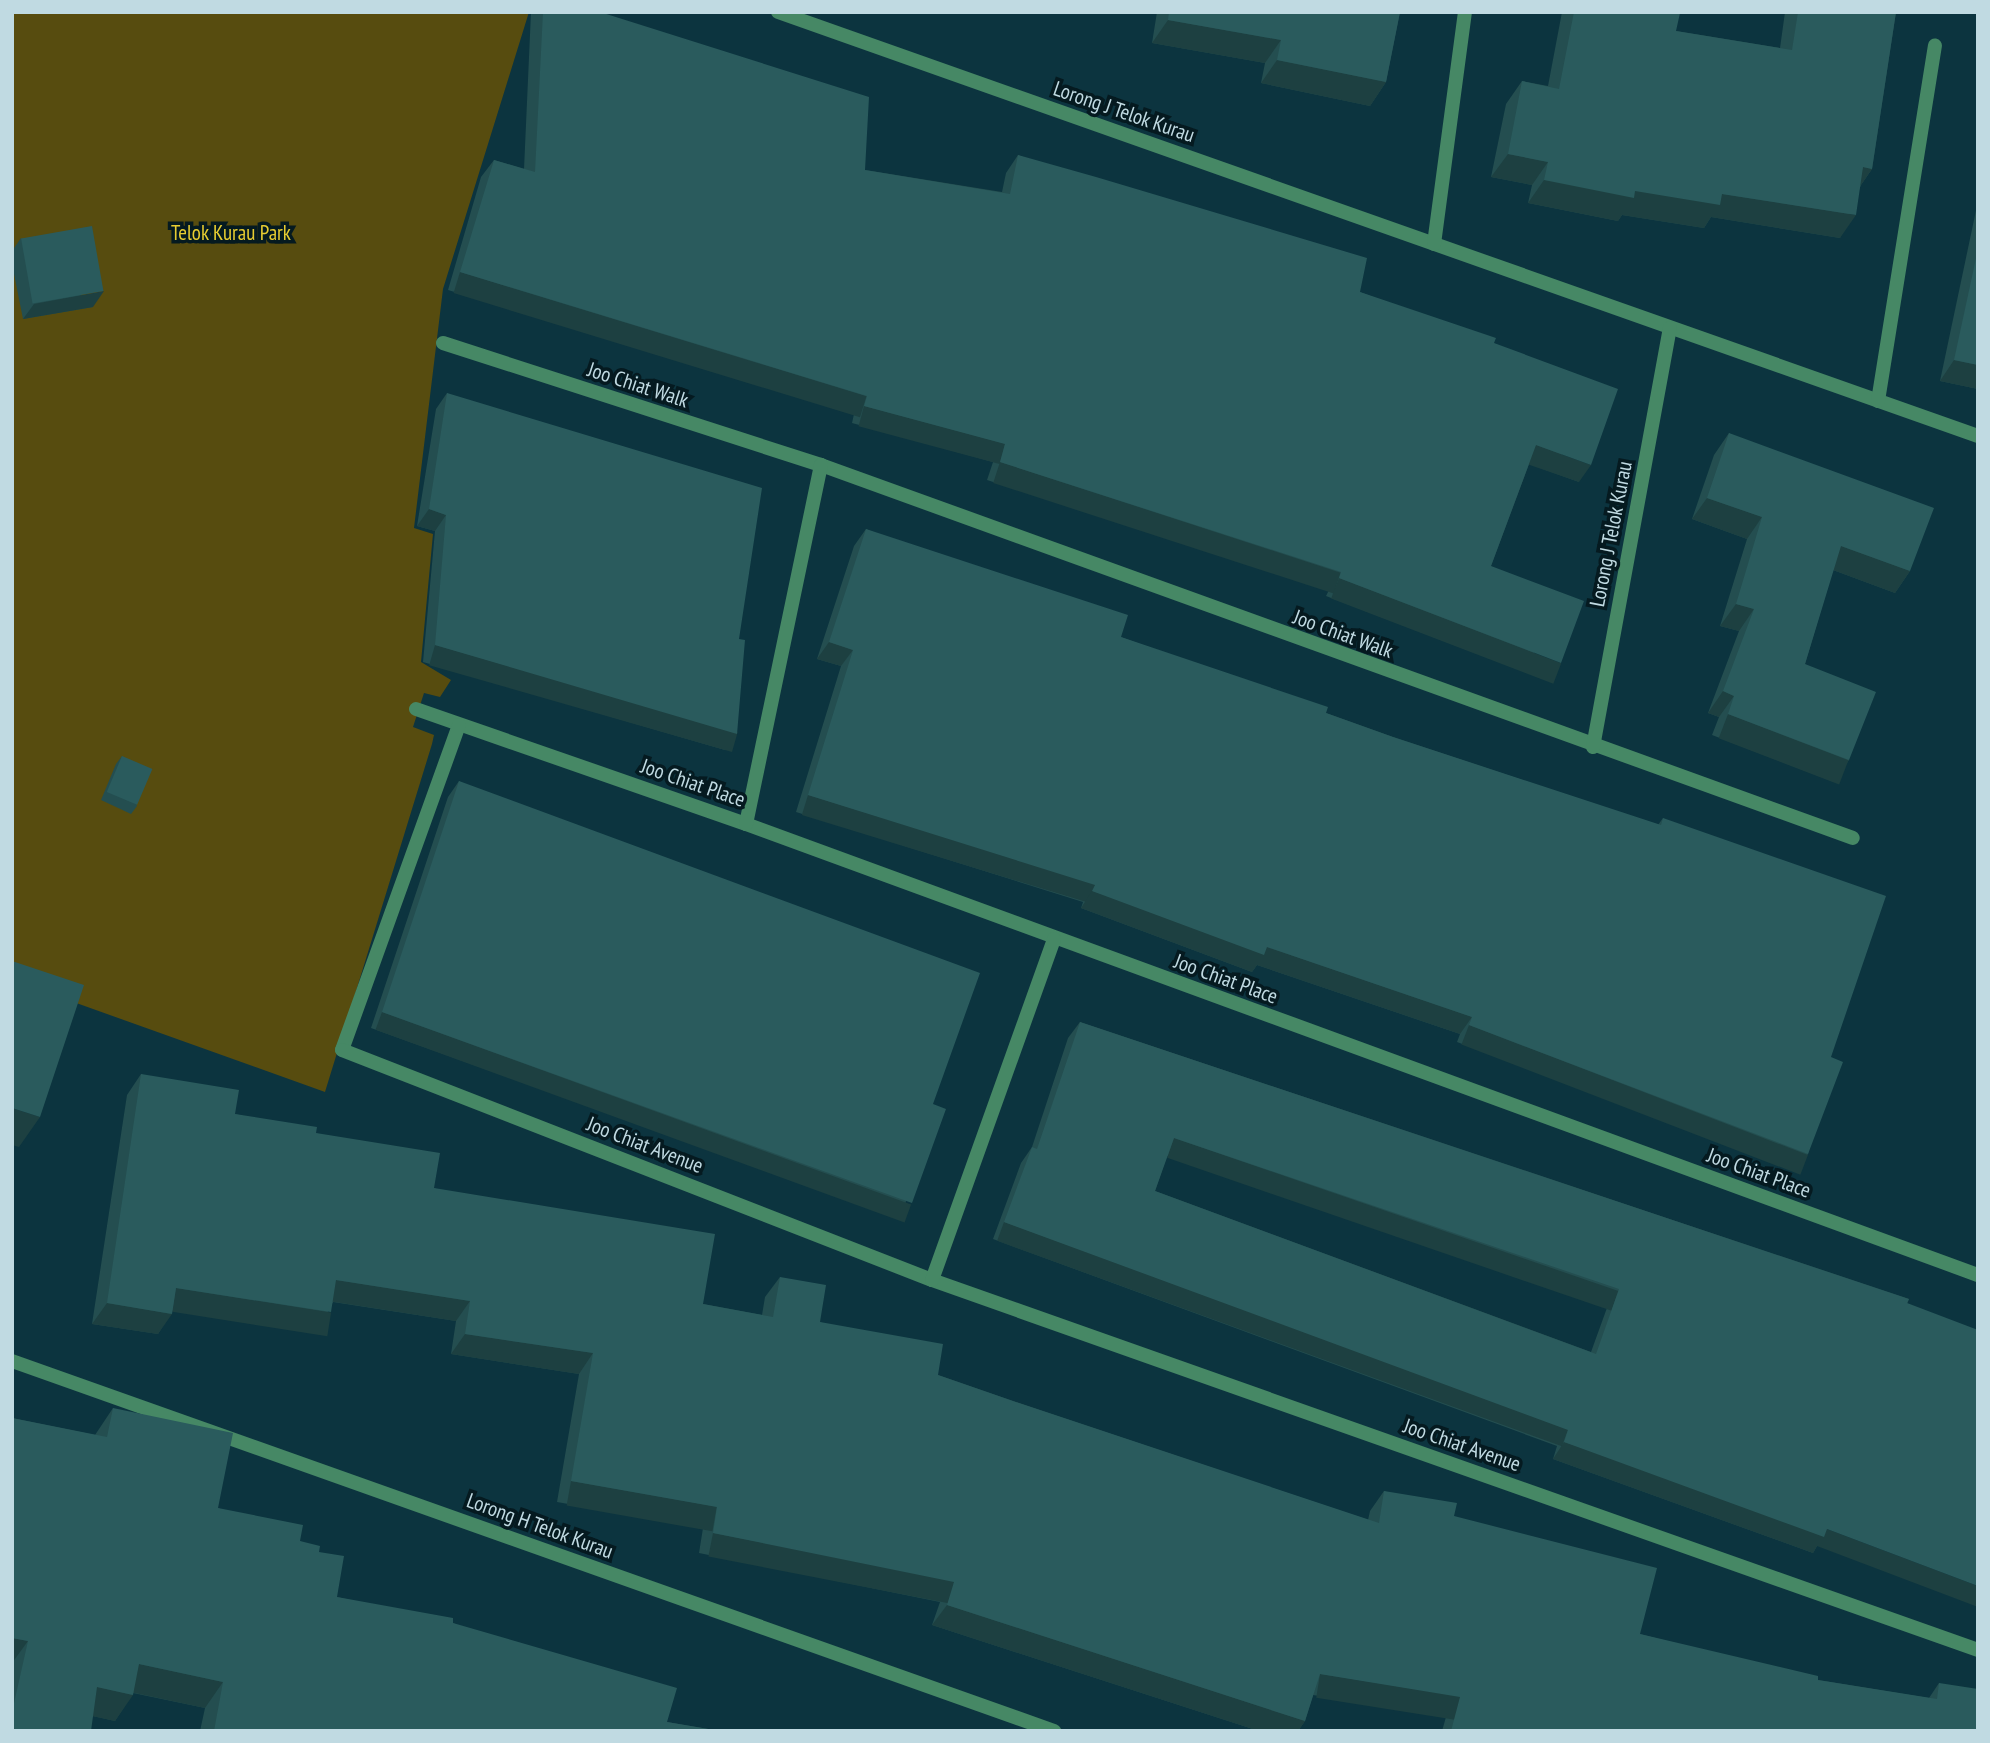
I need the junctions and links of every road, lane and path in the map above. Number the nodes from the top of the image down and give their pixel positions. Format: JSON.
{"nodes":[{"id":1,"x":778,"y":12,"type":"edge"},
{"id":2,"x":1465,"y":12,"type":"edge"},
{"id":3,"x":799,"y":16,"type":"edge"},
{"id":4,"x":1935,"y":46,"type":"dead end"},
{"id":5,"x":1434,"y":244,"type":"junction"},
{"id":6,"x":1670,"y":328,"type":"junction"},
{"id":7,"x":443,"y":343,"type":"dead end"},
{"id":8,"x":1878,"y":401,"type":"junction"},
{"id":9,"x":1978,"y":436,"type":"edge"},
{"id":10,"x":821,"y":465,"type":"junction"},
{"id":11,"x":416,"y":709,"type":"dead end"},
{"id":12,"x":459,"y":725,"type":"junction"},
{"id":13,"x":1593,"y":747,"type":"junction"},
{"id":14,"x":746,"y":824,"type":"junction"},
{"id":15,"x":1853,"y":838,"type":"dead end"},
{"id":16,"x":1054,"y":939,"type":"junction"},
{"id":17,"x":1978,"y":1275,"type":"edge"},
{"id":18,"x":932,"y":1280,"type":"junction"},
{"id":19,"x":12,"y":1361,"type":"edge"},
{"id":20,"x":1978,"y":1650,"type":"edge"},
{"id":21,"x":1054,"y":1731,"type":"edge"}],
"edges":[{"from":1,"to":3,"type":"street","name":"Lorong J Telok Kurau"},
{"from":2,"to":5,"type":"street"},
{"from":3,"to":5,"type":"street","name":"Lorong J Telok Kurau"},
{"from":4,"to":8,"type":"street"},
{"from":5,"to":6,"type":"street","name":"Lorong J Telok Kurau"},
{"from":6,"to":8,"type":"street","name":"Lorong J Telok Kurau"},
{"from":6,"to":13,"type":"street","name":"Lorong J Telok Kurau"},
{"from":7,"to":10,"type":"street","name":"Joo Chiat Walk"},
{"from":8,"to":9,"type":"street","name":"Lorong J Telok Kurau"},
{"from":10,"to":13,"type":"street","name":"Joo Chiat Walk"},
{"from":10,"to":14,"type":"street"},
{"from":11,"to":12,"type":"street","name":"Joo Chiat Place"},
{"from":12,"to":14,"type":"street","name":"Joo Chiat Place"},
{"from":12,"to":18,"type":"street","name":"Joo Chiat Avenue"},
{"from":13,"to":15,"type":"street","name":"Joo Chiat Walk"},
{"from":14,"to":16,"type":"street","name":"Joo Chiat Place"},
{"from":16,"to":17,"type":"street","name":"Joo Chiat Place"},
{"from":16,"to":18,"type":"street"},
{"from":18,"to":20,"type":"street","name":"Joo Chiat Avenue"},
{"from":19,"to":21,"type":"street","name":"Lorong H Telok Kurau"}]}
